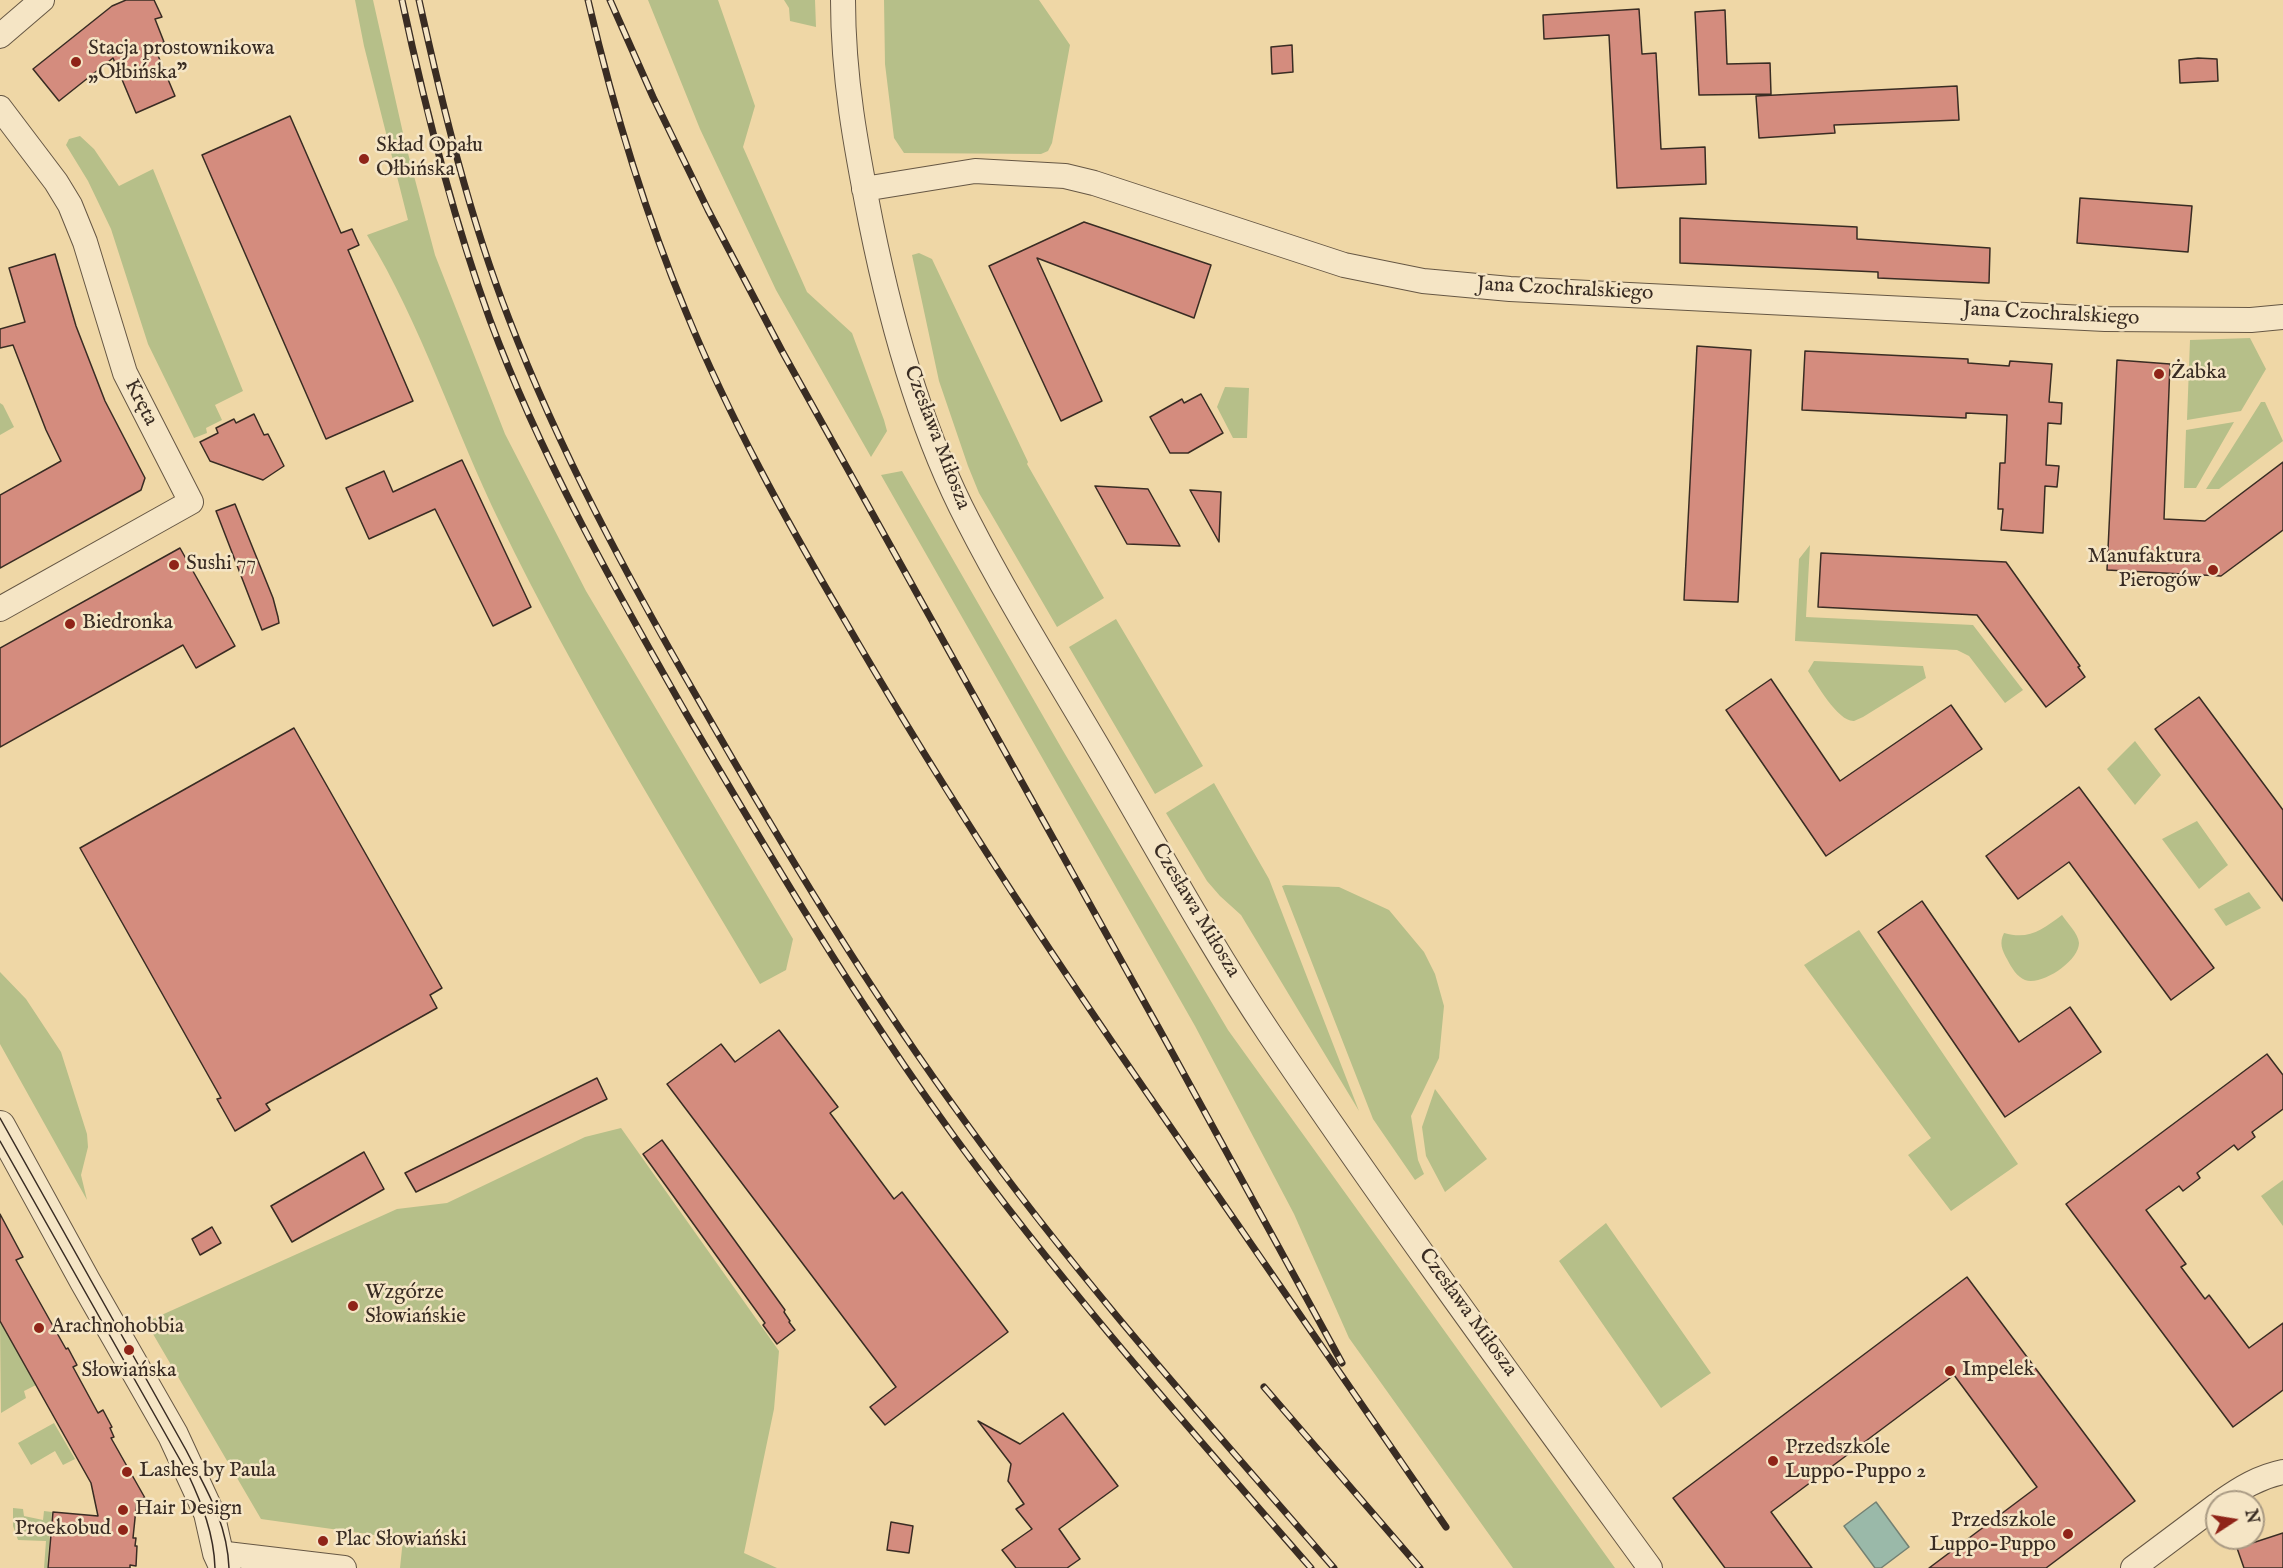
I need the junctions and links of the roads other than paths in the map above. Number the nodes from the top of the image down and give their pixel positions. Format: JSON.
{"nodes":[{"id":1,"x":42,"y":0,"type":"edge"},
{"id":2,"x":843,"y":0,"type":"edge"},
{"id":3,"x":0,"y":36,"type":"edge"},
{"id":4,"x":0,"y":108,"type":"edge"},
{"id":5,"x":864,"y":189,"type":"junction"},
{"id":6,"x":2283,"y":317,"type":"edge"},
{"id":7,"x":0,"y":609,"type":"edge"},
{"id":8,"x":3,"y":1139,"type":"edge"},
{"id":9,"x":2283,"y":1473,"type":"edge"},
{"id":10,"x":2239,"y":1490,"type":"edge"},
{"id":11,"x":2205,"y":1514,"type":"edge"},
{"id":12,"x":215,"y":1563,"type":"edge"},
{"id":13,"x":344,"y":1568,"type":"edge"},
{"id":14,"x":1650,"y":1568,"type":"edge"},
{"id":15,"x":2133,"y":1568,"type":"edge"}],
"edges":[{"from":1,"to":3,"type":"street"},
{"from":2,"to":5,"type":"street","name":"Czesława Miłosza"},
{"from":4,"to":7,"type":"street","name":"Kręta"},
{"from":5,"to":6,"type":"street","name":"Jana Czochralskiego"},
{"from":5,"to":14,"type":"street","name":"Czesława Miłosza"},
{"from":8,"to":12,"type":"street"},
{"from":9,"to":10,"type":"street"},
{"from":11,"to":15,"type":"street"},
{"from":12,"to":13,"type":"street"}]}
